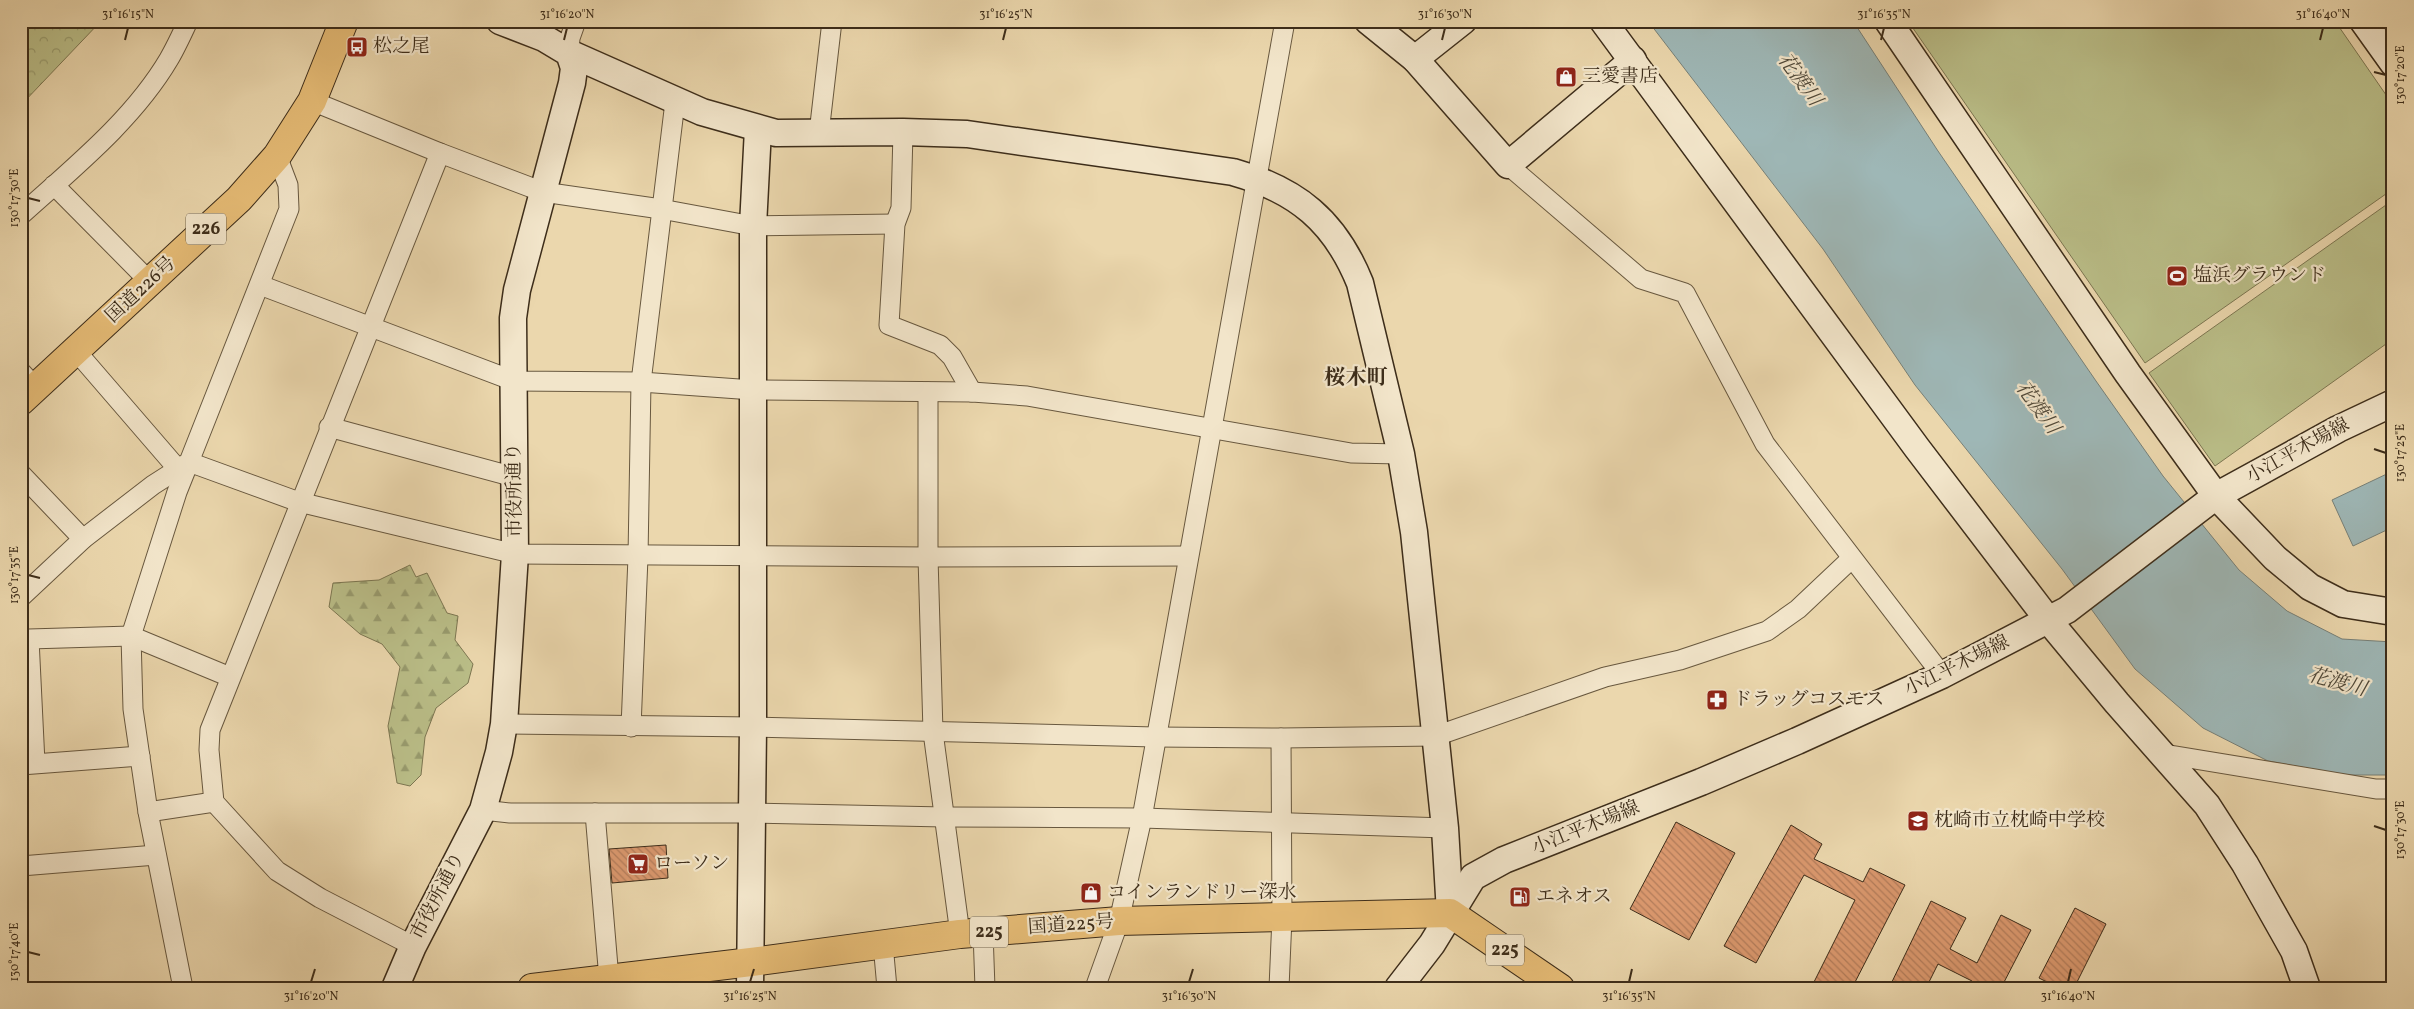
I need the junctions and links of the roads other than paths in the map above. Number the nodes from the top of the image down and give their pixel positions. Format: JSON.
{"nodes":[{"id":1,"x":188,"y":21,"type":"edge"},
{"id":2,"x":344,"y":21,"type":"edge"},
{"id":3,"x":500,"y":21,"type":"edge"},
{"id":4,"x":576,"y":21,"type":"edge"},
{"id":5,"x":832,"y":21,"type":"edge"},
{"id":6,"x":1285,"y":21,"type":"edge"},
{"id":7,"x":1368,"y":21,"type":"edge"},
{"id":8,"x":1463,"y":21,"type":"edge"},
{"id":9,"x":1602,"y":21,"type":"edge"},
{"id":10,"x":1888,"y":21,"type":"edge"},
{"id":11,"x":2363,"y":21,"type":"edge"},
{"id":12,"x":569,"y":53,"type":"junction"},
{"id":13,"x":1415,"y":60,"type":"junction"},
{"id":14,"x":1633,"y":60,"type":"junction"},
{"id":15,"x":2393,"y":63,"type":"edge"},
{"id":16,"x":312,"y":100,"type":"junction"},
{"id":17,"x":675,"y":102,"type":"junction"},
{"id":18,"x":758,"y":129,"type":"junction"},
{"id":19,"x":903,"y":132,"type":"junction"},
{"id":20,"x":819,"y":133,"type":"junction"},
{"id":21,"x":440,"y":153,"type":"junction"},
{"id":22,"x":277,"y":156,"type":"junction"},
{"id":23,"x":1508,"y":165,"type":"junction"},
{"id":24,"x":1257,"y":179,"type":"junction"},
{"id":25,"x":54,"y":185,"type":"junction"},
{"id":26,"x":543,"y":192,"type":"junction"},
{"id":27,"x":661,"y":209,"type":"junction"},
{"id":28,"x":21,"y":214,"type":"edge"},
{"id":29,"x":895,"y":224,"type":"junction"},
{"id":30,"x":753,"y":226,"type":"junction"},
{"id":31,"x":150,"y":282,"type":"junction"},
{"id":32,"x":260,"y":284,"type":"junction"},
{"id":33,"x":370,"y":327,"type":"junction"},
{"id":34,"x":76,"y":350,"type":"junction"},
{"id":35,"x":514,"y":381,"type":"junction"},
{"id":36,"x":641,"y":382,"type":"junction"},
{"id":37,"x":26,"y":387,"type":"edge"},
{"id":38,"x":753,"y":390,"type":"junction"},
{"id":39,"x":928,"y":392,"type":"junction"},
{"id":40,"x":972,"y":392,"type":"junction"},
{"id":41,"x":2393,"y":403,"type":"edge"},
{"id":42,"x":329,"y":427,"type":"junction"},
{"id":43,"x":1212,"y":428,"type":"junction"},
{"id":44,"x":1401,"y":454,"type":"junction"},
{"id":45,"x":183,"y":465,"type":"junction"},
{"id":46,"x":21,"y":474,"type":"edge"},
{"id":47,"x":514,"y":477,"type":"junction"},
{"id":48,"x":299,"y":502,"type":"junction"},
{"id":49,"x":2207,"y":503,"type":"junction"},
{"id":50,"x":83,"y":539,"type":"junction"},
{"id":51,"x":515,"y":554,"type":"junction"},
{"id":52,"x":638,"y":556,"type":"junction"},
{"id":53,"x":754,"y":556,"type":"junction"},
{"id":54,"x":1188,"y":556,"type":"junction"},
{"id":55,"x":928,"y":558,"type":"junction"},
{"id":56,"x":1851,"y":559,"type":"junction"},
{"id":57,"x":21,"y":597,"type":"edge"},
{"id":58,"x":2393,"y":612,"type":"edge"},
{"id":59,"x":2058,"y":616,"type":"junction"},
{"id":60,"x":25,"y":636,"type":"edge"},
{"id":61,"x":131,"y":636,"type":"junction"},
{"id":62,"x":1942,"y":675,"type":"junction"},
{"id":63,"x":230,"y":677,"type":"junction"},
{"id":64,"x":504,"y":724,"type":"junction"},
{"id":65,"x":631,"y":727,"type":"junction"},
{"id":66,"x":754,"y":727,"type":"junction"},
{"id":67,"x":933,"y":732,"type":"junction"},
{"id":68,"x":1436,"y":736,"type":"junction"},
{"id":69,"x":1155,"y":737,"type":"junction"},
{"id":70,"x":1282,"y":738,"type":"junction"},
{"id":71,"x":2164,"y":754,"type":"junction"},
{"id":72,"x":140,"y":756,"type":"junction"},
{"id":73,"x":28,"y":764,"type":"edge"},
{"id":74,"x":2393,"y":789,"type":"edge"},
{"id":75,"x":214,"y":802,"type":"junction"},
{"id":76,"x":483,"y":810,"type":"junction"},
{"id":77,"x":148,"y":812,"type":"junction"},
{"id":78,"x":595,"y":813,"type":"junction"},
{"id":79,"x":752,"y":813,"type":"junction"},
{"id":80,"x":945,"y":818,"type":"junction"},
{"id":81,"x":1142,"y":818,"type":"junction"},
{"id":82,"x":1282,"y":822,"type":"junction"},
{"id":83,"x":1445,"y":828,"type":"junction"},
{"id":84,"x":156,"y":855,"type":"junction"},
{"id":85,"x":21,"y":866,"type":"edge"},
{"id":86,"x":1450,"y":913,"type":"junction"},
{"id":87,"x":1282,"y":917,"type":"junction"},
{"id":88,"x":1119,"y":921,"type":"junction"},
{"id":89,"x":971,"y":933,"type":"junction"},
{"id":90,"x":883,"y":944,"type":"junction"},
{"id":91,"x":413,"y":946,"type":"junction"},
{"id":92,"x":751,"y":975,"type":"edge"},
{"id":93,"x":604,"y":982,"type":"edge"},
{"id":94,"x":183,"y":988,"type":"edge"},
{"id":95,"x":394,"y":988,"type":"edge"},
{"id":96,"x":532,"y":988,"type":"edge"},
{"id":97,"x":888,"y":988,"type":"edge"},
{"id":98,"x":985,"y":988,"type":"edge"},
{"id":99,"x":1095,"y":988,"type":"edge"},
{"id":100,"x":1279,"y":988,"type":"edge"},
{"id":101,"x":1398,"y":988,"type":"edge"},
{"id":102,"x":1560,"y":988,"type":"edge"},
{"id":103,"x":2307,"y":988,"type":"edge"}],
"edges":[{"from":1,"to":25,"type":"street"},
{"from":2,"to":16,"type":"highway","name":"国道226号","number":"226"},
{"from":3,"to":12,"type":"street"},
{"from":4,"to":12,"type":"street"},
{"from":5,"to":20,"type":"street"},
{"from":6,"to":24,"type":"street"},
{"from":7,"to":13,"type":"street"},
{"from":8,"to":13,"type":"street"},
{"from":9,"to":14,"type":"street"},
{"from":10,"to":49,"type":"street"},
{"from":11,"to":15,"type":"street"},
{"from":12,"to":17,"type":"street"},
{"from":12,"to":26,"type":"street","name":"市役所通り"},
{"from":13,"to":23,"type":"street"},
{"from":14,"to":23,"type":"street"},
{"from":14,"to":59,"type":"street"},
{"from":16,"to":21,"type":"street"},
{"from":16,"to":22,"type":"highway","name":"国道226号","number":"226"},
{"from":17,"to":18,"type":"street"},
{"from":17,"to":27,"type":"street"},
{"from":18,"to":20,"type":"street"},
{"from":18,"to":30,"type":"street"},
{"from":19,"to":20,"type":"street"},
{"from":19,"to":24,"type":"street"},
{"from":19,"to":29,"type":"street"},
{"from":21,"to":26,"type":"street"},
{"from":21,"to":33,"type":"street"},
{"from":22,"to":31,"type":"highway","name":"国道226号","number":"226"},
{"from":22,"to":32,"type":"street"},
{"from":23,"to":56,"type":"street"},
{"from":24,"to":43,"type":"street"},
{"from":24,"to":44,"type":"street"},
{"from":25,"to":28,"type":"street"},
{"from":25,"to":31,"type":"street"},
{"from":26,"to":27,"type":"street"},
{"from":26,"to":35,"type":"street","name":"市役所通り"},
{"from":27,"to":30,"type":"street"},
{"from":27,"to":36,"type":"street"},
{"from":29,"to":30,"type":"street"},
{"from":29,"to":40,"type":"street"},
{"from":30,"to":38,"type":"street"},
{"from":31,"to":34,"type":"highway","name":"国道226号","number":"226"},
{"from":32,"to":33,"type":"street"},
{"from":32,"to":45,"type":"street"},
{"from":33,"to":35,"type":"street"},
{"from":33,"to":42,"type":"street"},
{"from":34,"to":37,"type":"highway","name":"国道226号","number":"226"},
{"from":34,"to":45,"type":"street"},
{"from":35,"to":36,"type":"street"},
{"from":35,"to":47,"type":"street","name":"市役所通り"},
{"from":36,"to":38,"type":"street"},
{"from":36,"to":52,"type":"street"},
{"from":38,"to":39,"type":"street"},
{"from":38,"to":53,"type":"street"},
{"from":39,"to":40,"type":"street"},
{"from":39,"to":55,"type":"street"},
{"from":40,"to":43,"type":"street"},
{"from":41,"to":49,"type":"street","name":"小江平木場線"},
{"from":42,"to":47,"type":"street"},
{"from":42,"to":48,"type":"street"},
{"from":43,"to":44,"type":"street"},
{"from":43,"to":54,"type":"street"},
{"from":44,"to":68,"type":"street"},
{"from":45,"to":48,"type":"street"},
{"from":45,"to":50,"type":"street"},
{"from":45,"to":61,"type":"street"},
{"from":46,"to":50,"type":"street"},
{"from":47,"to":51,"type":"street","name":"市役所通り"},
{"from":48,"to":51,"type":"street"},
{"from":48,"to":63,"type":"street"},
{"from":49,"to":58,"type":"street"},
{"from":49,"to":59,"type":"street","name":"小江平木場線"},
{"from":50,"to":57,"type":"street"},
{"from":51,"to":52,"type":"street"},
{"from":51,"to":64,"type":"street","name":"市役所通り"},
{"from":52,"to":53,"type":"street"},
{"from":52,"to":65,"type":"street"},
{"from":53,"to":55,"type":"street"},
{"from":53,"to":66,"type":"street"},
{"from":54,"to":55,"type":"street"},
{"from":54,"to":69,"type":"street"},
{"from":55,"to":67,"type":"street"},
{"from":56,"to":62,"type":"street"},
{"from":56,"to":68,"type":"street"},
{"from":59,"to":62,"type":"street","name":"小江平木場線"},
{"from":59,"to":71,"type":"street"},
{"from":60,"to":61,"type":"street"},
{"from":60,"to":73,"type":"street"},
{"from":61,"to":63,"type":"street"},
{"from":61,"to":72,"type":"street"},
{"from":62,"to":86,"type":"street","name":"小江平木場線"},
{"from":63,"to":75,"type":"street"},
{"from":64,"to":65,"type":"street"},
{"from":64,"to":76,"type":"street","name":"市役所通り"},
{"from":65,"to":66,"type":"street"},
{"from":66,"to":67,"type":"street"},
{"from":66,"to":79,"type":"street"},
{"from":67,"to":69,"type":"street"},
{"from":67,"to":80,"type":"street"},
{"from":68,"to":70,"type":"street"},
{"from":68,"to":83,"type":"street"},
{"from":69,"to":70,"type":"street"},
{"from":69,"to":81,"type":"street"},
{"from":70,"to":82,"type":"street"},
{"from":71,"to":74,"type":"street"},
{"from":71,"to":103,"type":"street"},
{"from":72,"to":73,"type":"street"},
{"from":72,"to":77,"type":"street"},
{"from":75,"to":77,"type":"street"},
{"from":75,"to":91,"type":"street"},
{"from":76,"to":78,"type":"street"},
{"from":76,"to":91,"type":"street","name":"市役所通り"},
{"from":77,"to":84,"type":"street"},
{"from":78,"to":79,"type":"street"},
{"from":78,"to":93,"type":"street"},
{"from":79,"to":80,"type":"street"},
{"from":79,"to":92,"type":"street"},
{"from":80,"to":81,"type":"street"},
{"from":80,"to":89,"type":"street"},
{"from":81,"to":82,"type":"street"},
{"from":81,"to":88,"type":"street"},
{"from":82,"to":83,"type":"street"},
{"from":82,"to":87,"type":"street"},
{"from":83,"to":86,"type":"street"},
{"from":84,"to":85,"type":"street"},
{"from":84,"to":94,"type":"street"},
{"from":86,"to":87,"type":"highway","name":"国道225号","number":"225"},
{"from":86,"to":101,"type":"street","name":"小江平木場線"},
{"from":86,"to":102,"type":"highway","number":"225"},
{"from":87,"to":88,"type":"highway","name":"国道225号","number":"225"},
{"from":87,"to":100,"type":"street"},
{"from":88,"to":89,"type":"highway","name":"国道225号","number":"225"},
{"from":88,"to":99,"type":"street"},
{"from":89,"to":90,"type":"highway","name":"国道225号","number":"225"},
{"from":89,"to":98,"type":"street"},
{"from":90,"to":92,"type":"highway","name":"国道225号","number":"225"},
{"from":90,"to":97,"type":"street"},
{"from":91,"to":95,"type":"street","name":"市役所通り"},
{"from":92,"to":93,"type":"highway","name":"国道225号","number":"225"},
{"from":93,"to":96,"type":"highway","name":"国道225号","number":"225"}]}
